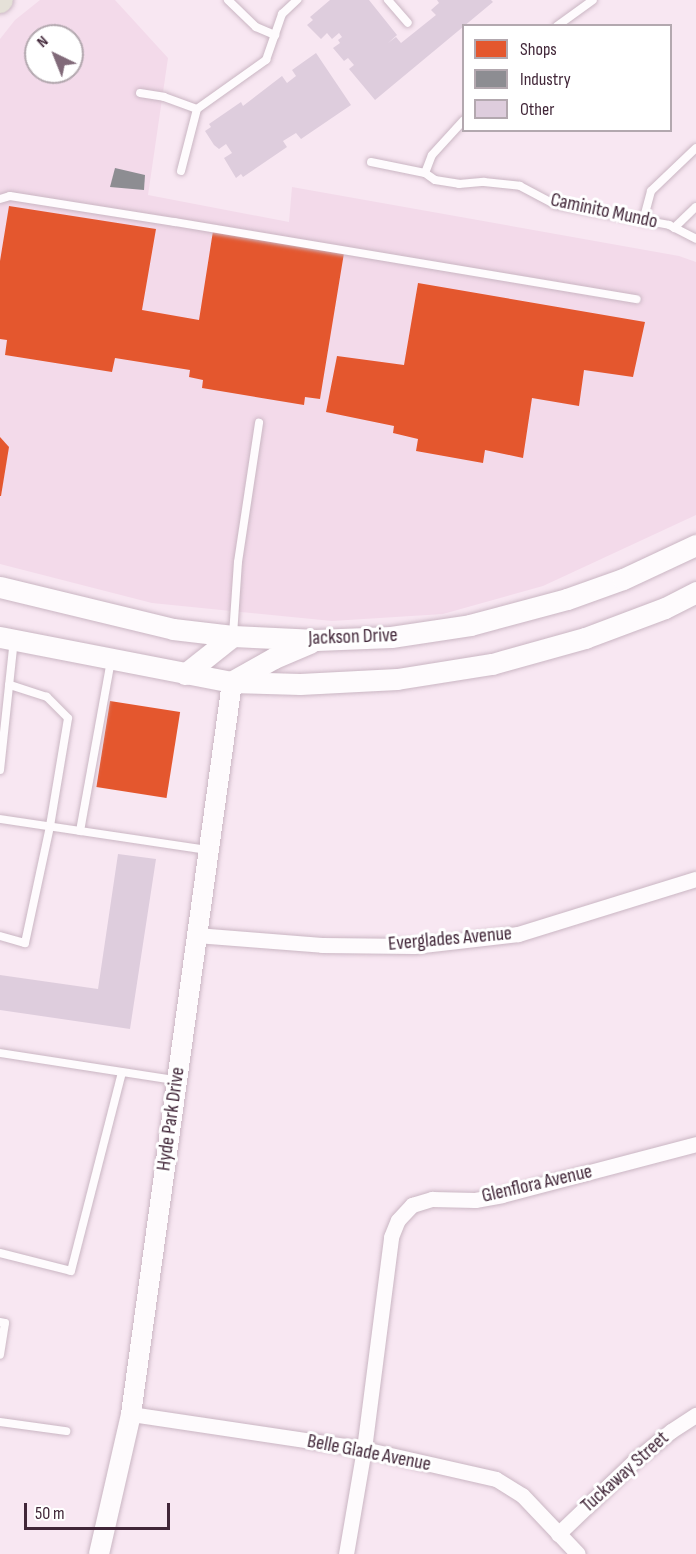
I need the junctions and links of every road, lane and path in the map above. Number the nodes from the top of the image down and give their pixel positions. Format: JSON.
{"nodes":[{"id":1,"x":228,"y":0,"type":"edge"},
{"id":2,"x":297,"y":0,"type":"edge"},
{"id":3,"x":388,"y":0,"type":"edge"},
{"id":4,"x":593,"y":0,"type":"edge"},
{"id":5,"x":408,"y":23,"type":"dead end"},
{"id":6,"x":560,"y":24,"type":"edge"},
{"id":7,"x":275,"y":35,"type":"junction"},
{"id":8,"x":140,"y":93,"type":"dead end"},
{"id":9,"x":197,"y":109,"type":"junction"},
{"id":10,"x":462,"y":122,"type":"edge"},
{"id":11,"x":696,"y":148,"type":"edge"},
{"id":12,"x":371,"y":162,"type":"dead end"},
{"id":13,"x":181,"y":171,"type":"dead end"},
{"id":14,"x":425,"y":172,"type":"junction"},
{"id":15,"x":0,"y":199,"type":"edge"},
{"id":16,"x":696,"y":207,"type":"edge"},
{"id":17,"x":643,"y":221,"type":"junction"},
{"id":18,"x":674,"y":228,"type":"junction"},
{"id":19,"x":696,"y":239,"type":"edge"},
{"id":20,"x":637,"y":299,"type":"dead end"},
{"id":21,"x":259,"y":423,"type":"dead end"},
{"id":22,"x":696,"y":545,"type":"edge"},
{"id":23,"x":0,"y":587,"type":"edge"},
{"id":24,"x":696,"y":592,"type":"edge"},
{"id":25,"x":233,"y":636,"type":"junction"},
{"id":26,"x":7,"y":638,"type":"edge"},
{"id":27,"x":316,"y":640,"type":"junction"},
{"id":28,"x":112,"y":658,"type":"junction"},
{"id":29,"x":185,"y":674,"type":"junction"},
{"id":30,"x":232,"y":682,"type":"junction"},
{"id":31,"x":9,"y":685,"type":"junction"},
{"id":32,"x":0,"y":770,"type":"edge"},
{"id":33,"x":0,"y":819,"type":"edge"},
{"id":34,"x":50,"y":826,"type":"junction"},
{"id":35,"x":80,"y":831,"type":"junction"},
{"id":36,"x":208,"y":850,"type":"junction"},
{"id":37,"x":696,"y":879,"type":"edge"},
{"id":38,"x":196,"y":935,"type":"junction"},
{"id":39,"x":0,"y":936,"type":"edge"},
{"id":40,"x":0,"y":1053,"type":"edge"},
{"id":41,"x":122,"y":1072,"type":"junction"},
{"id":42,"x":177,"y":1080,"type":"junction"},
{"id":43,"x":696,"y":1144,"type":"edge"},
{"id":44,"x":0,"y":1253,"type":"edge"},
{"id":45,"x":0,"y":1322,"type":"edge"},
{"id":46,"x":0,"y":1355,"type":"edge"},
{"id":47,"x":131,"y":1414,"type":"junction"},
{"id":48,"x":696,"y":1415,"type":"edge"},
{"id":49,"x":0,"y":1422,"type":"edge"},
{"id":50,"x":66,"y":1431,"type":"dead end"},
{"id":51,"x":364,"y":1449,"type":"junction"},
{"id":52,"x":558,"y":1534,"type":"junction"},
{"id":53,"x":99,"y":1554,"type":"edge"},
{"id":54,"x":346,"y":1554,"type":"edge"},
{"id":55,"x":578,"y":1554,"type":"edge"}],
"edges":[{"from":1,"to":7,"type":"lane"},
{"from":2,"to":7,"type":"lane"},
{"from":3,"to":5,"type":"lane"},
{"from":4,"to":6,"type":"lane"},
{"from":7,"to":9,"type":"lane"},
{"from":8,"to":9,"type":"lane"},
{"from":9,"to":13,"type":"lane"},
{"from":10,"to":14,"type":"lane"},
{"from":11,"to":17,"type":"lane"},
{"from":12,"to":14,"type":"lane","name":"Caminito Mundo"},
{"from":14,"to":17,"type":"lane","name":"Caminito Mundo"},
{"from":15,"to":20,"type":"lane"},
{"from":16,"to":18,"type":"lane"},
{"from":17,"to":18,"type":"lane","name":"Caminito Mundo"},
{"from":18,"to":19,"type":"lane","name":"Caminito Mundo"},
{"from":21,"to":25,"type":"lane"},
{"from":22,"to":27,"type":"main road","name":"Jackson Drive"},
{"from":23,"to":25,"type":"main road","name":"Jackson Drive"},
{"from":24,"to":30,"type":"main road"},
{"from":25,"to":27,"type":"main road","name":"Jackson Drive"},
{"from":25,"to":29,"type":"main road"},
{"from":26,"to":28,"type":"main road"},
{"from":26,"to":31,"type":"lane"},
{"from":27,"to":30,"type":"main road"},
{"from":28,"to":29,"type":"main road"},
{"from":28,"to":35,"type":"lane"},
{"from":29,"to":30,"type":"main road"},
{"from":30,"to":36,"type":"street","name":"Hyde Park Drive"},
{"from":31,"to":32,"type":"lane"},
{"from":31,"to":34,"type":"lane"},
{"from":33,"to":34,"type":"lane"},
{"from":34,"to":35,"type":"lane"},
{"from":34,"to":39,"type":"lane"},
{"from":35,"to":36,"type":"lane"},
{"from":36,"to":38,"type":"street","name":"Hyde Park Drive"},
{"from":37,"to":38,"type":"street","name":"Everglades Avenue"},
{"from":38,"to":42,"type":"street","name":"Hyde Park Drive"},
{"from":40,"to":41,"type":"lane"},
{"from":41,"to":42,"type":"lane"},
{"from":41,"to":44,"type":"lane"},
{"from":42,"to":47,"type":"street","name":"Hyde Park Drive"},
{"from":43,"to":51,"type":"street","name":"Glenflora Avenue"},
{"from":45,"to":46,"type":"lane"},
{"from":47,"to":51,"type":"street","name":"Belle Glade Avenue"},
{"from":47,"to":53,"type":"street","name":"Hyde Park Drive"},
{"from":48,"to":52,"type":"street","name":"Tuckaway Street"},
{"from":49,"to":50,"type":"lane"},
{"from":51,"to":52,"type":"street","name":"Belle Glade Avenue"},
{"from":51,"to":54,"type":"street"},
{"from":52,"to":55,"type":"street","name":"Belle Glade Avenue"}]}
